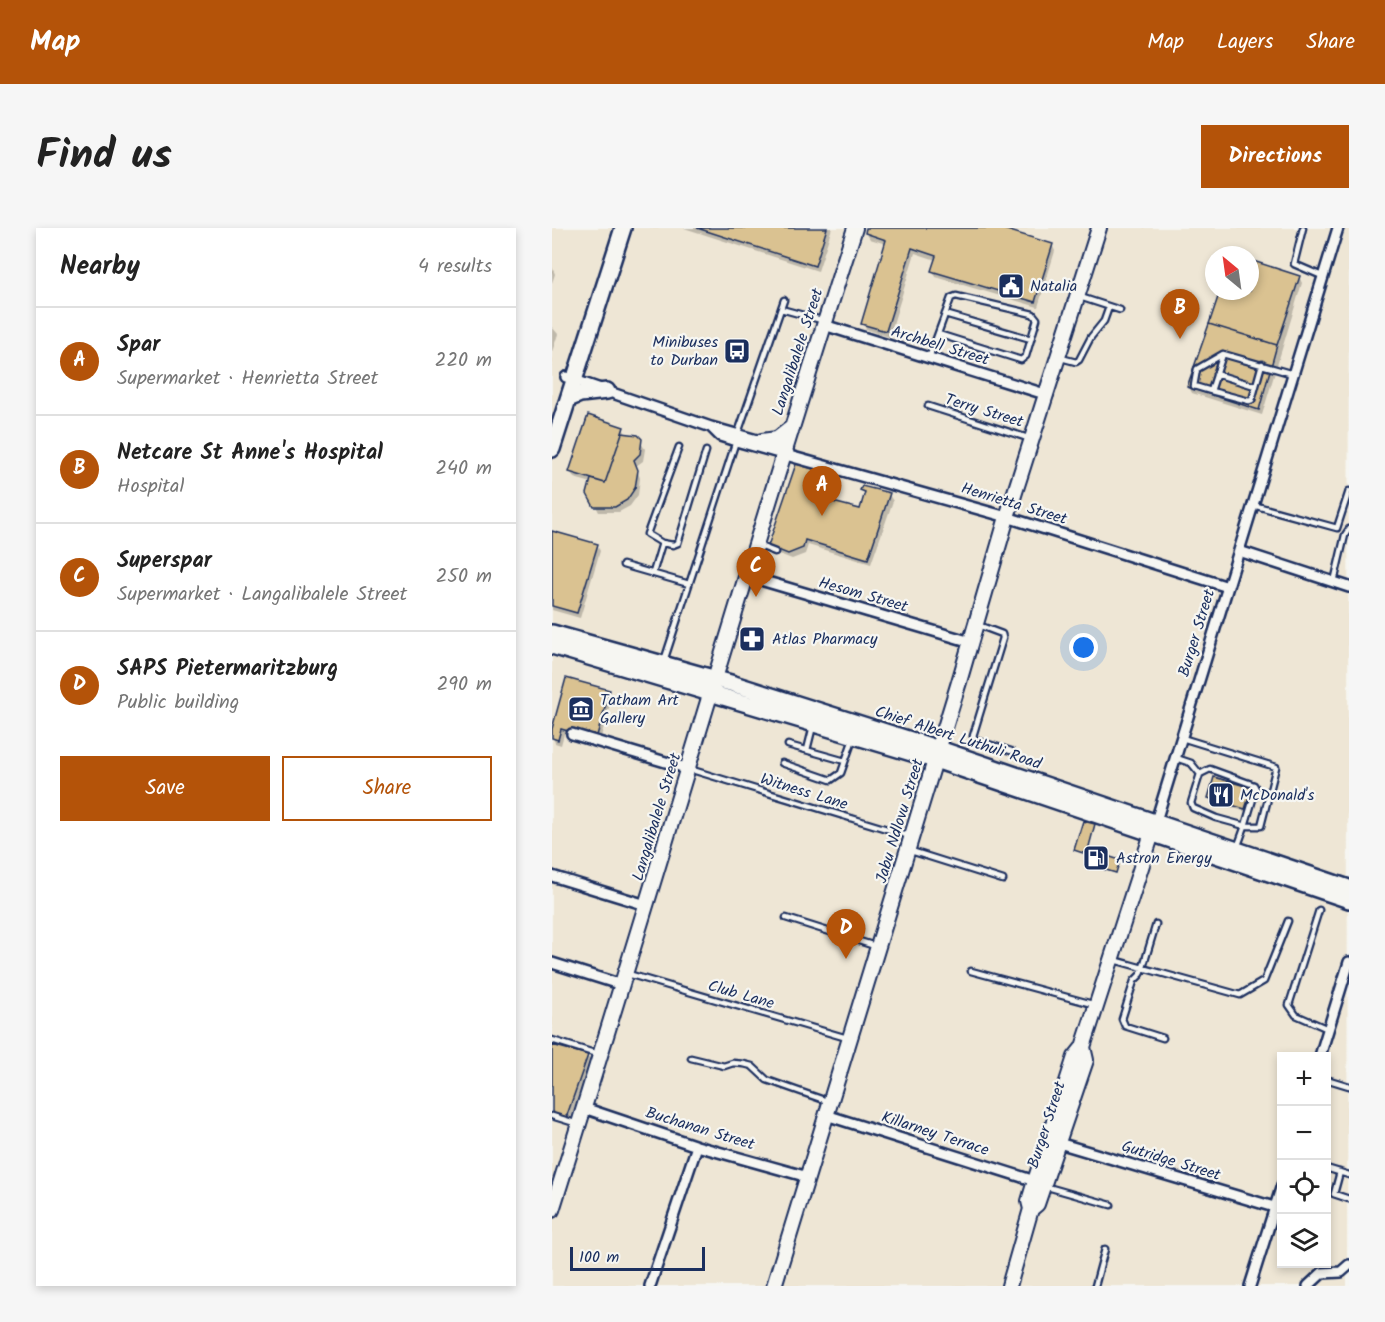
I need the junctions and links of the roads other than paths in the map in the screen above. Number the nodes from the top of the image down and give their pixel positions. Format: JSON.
{"nodes":[{"id":1,"x":613,"y":228,"type":"edge"},
{"id":2,"x":623,"y":228,"type":"edge"},
{"id":3,"x":855,"y":228,"type":"edge"},
{"id":4,"x":1099,"y":228,"type":"edge"},
{"id":5,"x":1303,"y":228,"type":"edge"},
{"id":6,"x":1338,"y":228,"type":"edge"},
{"id":7,"x":1323,"y":276,"type":"junction"},
{"id":8,"x":1078,"y":297,"type":"junction"},
{"id":9,"x":784,"y":300,"type":"dead end"},
{"id":10,"x":1109,"y":307,"type":"junction"},
{"id":11,"x":781,"y":309,"type":"junction"},
{"id":12,"x":1120,"y":310,"type":"dead end"},
{"id":13,"x":945,"y":314,"type":"junction"},
{"id":14,"x":824,"y":323,"type":"junction"},
{"id":15,"x":938,"y":334,"type":"junction"},
{"id":16,"x":1031,"y":339,"type":"junction"},
{"id":17,"x":1223,"y":354,"type":"junction"},
{"id":18,"x":1059,"y":357,"type":"junction"},
{"id":19,"x":929,"y":358,"type":"junction"},
{"id":20,"x":1262,"y":364,"type":"junction"},
{"id":21,"x":1216,"y":374,"type":"junction"},
{"id":22,"x":1293,"y":374,"type":"junction"},
{"id":23,"x":570,"y":378,"type":"junction"},
{"id":24,"x":1255,"y":386,"type":"junction"},
{"id":25,"x":606,"y":391,"type":"junction"},
{"id":26,"x":1211,"y":391,"type":"junction"},
{"id":27,"x":1047,"y":395,"type":"junction"},
{"id":28,"x":928,"y":406,"type":"dead end"},
{"id":29,"x":560,"y":409,"type":"edge"},
{"id":30,"x":791,"y":428,"type":"junction"},
{"id":31,"x":737,"y":437,"type":"junction"},
{"id":32,"x":1034,"y":439,"type":"junction"},
{"id":33,"x":762,"y":441,"type":"junction"},
{"id":34,"x":679,"y":447,"type":"dead end"},
{"id":35,"x":552,"y":449,"type":"edge"},
{"id":36,"x":706,"y":451,"type":"dead end"},
{"id":37,"x":786,"y":453,"type":"junction"},
{"id":38,"x":1349,"y":491,"type":"edge"},
{"id":39,"x":1253,"y":505,"type":"junction"},
{"id":40,"x":1007,"y":517,"type":"junction"},
{"id":41,"x":1337,"y":528,"type":"junction"},
{"id":42,"x":1348,"y":530,"type":"edge"},
{"id":43,"x":662,"y":543,"type":"junction"},
{"id":44,"x":757,"y":545,"type":"junction"},
{"id":45,"x":1239,"y":551,"type":"junction"},
{"id":46,"x":775,"y":552,"type":"dead end"},
{"id":47,"x":623,"y":565,"type":"dead end"},
{"id":48,"x":652,"y":573,"type":"junction"},
{"id":49,"x":747,"y":576,"type":"junction"},
{"id":50,"x":1334,"y":582,"type":"junction"},
{"id":51,"x":689,"y":584,"type":"junction"},
{"id":52,"x":1228,"y":587,"type":"junction"},
{"id":53,"x":1349,"y":587,"type":"edge"},
{"id":54,"x":976,"y":624,"type":"junction"},
{"id":55,"x":552,"y":633,"type":"edge"},
{"id":56,"x":971,"y":642,"type":"junction"},
{"id":57,"x":552,"y":646,"type":"edge"},
{"id":58,"x":663,"y":664,"type":"junction"},
{"id":59,"x":712,"y":685,"type":"junction"},
{"id":60,"x":813,"y":723,"type":"junction"},
{"id":61,"x":572,"y":734,"type":"dead end"},
{"id":62,"x":855,"y":736,"type":"junction"},
{"id":63,"x":1182,"y":738,"type":"junction"},
{"id":64,"x":788,"y":744,"type":"dead end"},
{"id":65,"x":807,"y":750,"type":"junction"},
{"id":66,"x":1011,"y":752,"type":"dead end"},
{"id":67,"x":937,"y":754,"type":"junction"},
{"id":68,"x":1175,"y":758,"type":"junction"},
{"id":69,"x":845,"y":761,"type":"junction"},
{"id":70,"x":782,"y":763,"type":"dead end"},
{"id":71,"x":689,"y":769,"type":"junction"},
{"id":72,"x":1200,"y":774,"type":"junction"},
{"id":73,"x":1154,"y":826,"type":"junction"},
{"id":74,"x":1245,"y":826,"type":"junction"},
{"id":75,"x":910,"y":844,"type":"junction"},
{"id":76,"x":1237,"y":849,"type":"junction"},
{"id":77,"x":552,"y":876,"type":"edge"},
{"id":78,"x":1003,"y":880,"type":"dead end"},
{"id":79,"x":1349,"y":888,"type":"edge"},
{"id":80,"x":1349,"y":900,"type":"edge"},
{"id":81,"x":646,"y":905,"type":"junction"},
{"id":82,"x":1319,"y":910,"type":"dead end"},
{"id":83,"x":786,"y":918,"type":"dead end"},
{"id":84,"x":1288,"y":921,"type":"dead end"},
{"id":85,"x":1156,"y":924,"type":"dead end"},
{"id":86,"x":878,"y":947,"type":"junction"},
{"id":87,"x":1112,"y":959,"type":"junction"},
{"id":88,"x":1349,"y":962,"type":"edge"},
{"id":89,"x":552,"y":963,"type":"edge"},
{"id":90,"x":1143,"y":968,"type":"junction"},
{"id":91,"x":971,"y":971,"type":"dead end"},
{"id":92,"x":623,"y":979,"type":"junction"},
{"id":93,"x":1097,"y":1006,"type":"junction"},
{"id":94,"x":1328,"y":1029,"type":"junction"},
{"id":95,"x":850,"y":1038,"type":"junction"},
{"id":96,"x":1163,"y":1038,"type":"dead end"},
{"id":97,"x":552,"y":1040,"type":"edge"},
{"id":98,"x":1321,"y":1052,"type":"edge"},
{"id":99,"x":599,"y":1055,"type":"junction"},
{"id":100,"x":692,"y":1058,"type":"dead end"},
{"id":101,"x":1331,"y":1081,"type":"edge"},
{"id":102,"x":1349,"y":1086,"type":"edge"},
{"id":103,"x":584,"y":1108,"type":"junction"},
{"id":104,"x":828,"y":1108,"type":"junction"},
{"id":105,"x":552,"y":1116,"type":"edge"},
{"id":106,"x":579,"y":1125,"type":"junction"},
{"id":107,"x":1054,"y":1141,"type":"junction"},
{"id":108,"x":697,"y":1146,"type":"junction"},
{"id":109,"x":1331,"y":1169,"type":"edge"},
{"id":110,"x":1340,"y":1172,"type":"junction"},
{"id":111,"x":1349,"y":1175,"type":"edge"},
{"id":112,"x":808,"y":1177,"type":"junction"},
{"id":113,"x":1039,"y":1184,"type":"junction"},
{"id":114,"x":1277,"y":1198,"type":"edge"},
{"id":115,"x":1349,"y":1199,"type":"edge"},
{"id":116,"x":1111,"y":1205,"type":"dead end"},
{"id":117,"x":1274,"y":1208,"type":"junction"},
{"id":118,"x":552,"y":1210,"type":"edge"},
{"id":119,"x":1105,"y":1249,"type":"dead end"},
{"id":120,"x":1349,"y":1265,"type":"edge"},
{"id":121,"x":650,"y":1286,"type":"edge"},
{"id":122,"x":774,"y":1286,"type":"edge"},
{"id":123,"x":1009,"y":1286,"type":"edge"},
{"id":124,"x":1095,"y":1286,"type":"edge"},
{"id":125,"x":1250,"y":1286,"type":"edge"},
{"id":126,"x":1308,"y":1286,"type":"edge"}],
"edges":[{"from":1,"to":23,"type":"main road"},
{"from":2,"to":23,"type":"main road"},
{"from":3,"to":14,"type":"street","name":"Langalibalele Street"},
{"from":4,"to":8,"type":"street","name":"Jabu Ndlovu Street"},
{"from":5,"to":7,"type":"lane"},
{"from":6,"to":7,"type":"street","name":"Burger Street"},
{"from":7,"to":22,"type":"street","name":"Burger Street"},
{"from":8,"to":10,"type":"lane"},
{"from":8,"to":18,"type":"street","name":"Jabu Ndlovu Street"},
{"from":9,"to":11,"type":"lane"},
{"from":10,"to":12,"type":"lane"},
{"from":10,"to":18,"type":"lane"},
{"from":11,"to":14,"type":"lane"},
{"from":11,"to":31,"type":"lane"},
{"from":13,"to":15,"type":"lane"},
{"from":13,"to":16,"type":"lane"},
{"from":13,"to":16,"type":"lane"},
{"from":14,"to":19,"type":"street","name":"Archbell Street"},
{"from":14,"to":30,"type":"street","name":"Langalibalele Street"},
{"from":15,"to":16,"type":"lane"},
{"from":15,"to":19,"type":"lane"},
{"from":17,"to":20,"type":"lane"},
{"from":17,"to":21,"type":"lane"},
{"from":17,"to":26,"type":"lane"},
{"from":18,"to":27,"type":"street","name":"Jabu Ndlovu Street"},
{"from":19,"to":27,"type":"street","name":"Archbell Street"},
{"from":20,"to":22,"type":"lane"},
{"from":20,"to":24,"type":"lane"},
{"from":21,"to":24,"type":"lane"},
{"from":21,"to":26,"type":"lane"},
{"from":22,"to":39,"type":"street","name":"Burger Street"},
{"from":23,"to":25,"type":"street","name":"Henrietta Street"},
{"from":23,"to":29,"type":"main road"},
{"from":24,"to":26,"type":"lane"},
{"from":25,"to":29,"type":"main road"},
{"from":25,"to":31,"type":"street","name":"Henrietta Street"},
{"from":27,"to":32,"type":"street","name":"Jabu Ndlovu Street"},
{"from":28,"to":32,"type":"lane","name":"Terry Street"},
{"from":29,"to":35,"type":"main road"},
{"from":30,"to":33,"type":"street"},
{"from":30,"to":37,"type":"street","name":"Langalibalele Street"},
{"from":31,"to":33,"type":"street","name":"Henrietta Street"},
{"from":31,"to":37,"type":"street","name":"Henrietta Street"},
{"from":31,"to":51,"type":"lane"},
{"from":32,"to":40,"type":"street","name":"Jabu Ndlovu Street"},
{"from":33,"to":37,"type":"street","name":"Henrietta Street"},
{"from":34,"to":43,"type":"lane"},
{"from":36,"to":43,"type":"lane"},
{"from":37,"to":40,"type":"street","name":"Henrietta Street"},
{"from":37,"to":44,"type":"street","name":"Langalibalele Street"},
{"from":38,"to":41,"type":"lane"},
{"from":39,"to":41,"type":"lane"},
{"from":39,"to":45,"type":"street","name":"Burger Street"},
{"from":40,"to":52,"type":"street","name":"Henrietta Street"},
{"from":40,"to":54,"type":"street","name":"Jabu Ndlovu Street"},
{"from":41,"to":42,"type":"lane"},
{"from":42,"to":50,"type":"lane"},
{"from":43,"to":48,"type":"lane"},
{"from":44,"to":46,"type":"lane"},
{"from":44,"to":49,"type":"street","name":"Langalibalele Street"},
{"from":45,"to":50,"type":"street"},
{"from":45,"to":52,"type":"street","name":"Burger Street"},
{"from":47,"to":48,"type":"lane"},
{"from":48,"to":51,"type":"lane"},
{"from":49,"to":56,"type":"street","name":"Hesom Street"},
{"from":49,"to":59,"type":"street","name":"Langalibalele Street"},
{"from":50,"to":53,"type":"street"},
{"from":51,"to":58,"type":"lane"},
{"from":52,"to":63,"type":"street","name":"Burger Street"},
{"from":54,"to":56,"type":"street","name":"Jabu Ndlovu Street"},
{"from":54,"to":66,"type":"lane"},
{"from":55,"to":58,"type":"main road","name":"Chief Albert Luthuli Road"},
{"from":56,"to":67,"type":"street","name":"Jabu Ndlovu Street"},
{"from":57,"to":59,"type":"main road","name":"Chief Albert Luthuli Road"},
{"from":58,"to":59,"type":"main road","name":"Chief Albert Luthuli Road"},
{"from":59,"to":60,"type":"main road","name":"Chief Albert Luthuli Road"},
{"from":59,"to":67,"type":"main road","name":"Chief Albert Luthuli Road"},
{"from":59,"to":71,"type":"street","name":"Langalibalele Street"},
{"from":60,"to":62,"type":"main road","name":"Chief Albert Luthuli Road"},
{"from":60,"to":65,"type":"lane"},
{"from":61,"to":71,"type":"street"},
{"from":62,"to":67,"type":"main road","name":"Chief Albert Luthuli Road"},
{"from":62,"to":69,"type":"lane"},
{"from":63,"to":68,"type":"street","name":"Burger Street"},
{"from":63,"to":74,"type":"lane"},
{"from":64,"to":65,"type":"lane"},
{"from":65,"to":69,"type":"lane"},
{"from":67,"to":73,"type":"main road","name":"Chief Albert Luthuli Road"},
{"from":67,"to":75,"type":"street","name":"Jabu Ndlovu Street"},
{"from":68,"to":72,"type":"lane"},
{"from":68,"to":73,"type":"street","name":"Burger Street"},
{"from":69,"to":70,"type":"lane"},
{"from":71,"to":75,"type":"lane","name":"Witness Lane"},
{"from":71,"to":81,"type":"street","name":"Langalibalele Street"},
{"from":72,"to":74,"type":"lane"},
{"from":72,"to":74,"type":"lane"},
{"from":73,"to":76,"type":"main road","name":"Chief Albert Luthuli Road"},
{"from":73,"to":80,"type":"main road","name":"Chief Albert Luthuli Road"},
{"from":73,"to":87,"type":"street","name":"Burger Street"},
{"from":74,"to":76,"type":"lane"},
{"from":75,"to":78,"type":"lane","name":"Witness Lane"},
{"from":75,"to":86,"type":"street","name":"Jabu Ndlovu Street"},
{"from":76,"to":79,"type":"main road","name":"Chief Albert Luthuli Road"},
{"from":77,"to":81,"type":"street"},
{"from":81,"to":92,"type":"street","name":"Langalibalele Street"},
{"from":82,"to":94,"type":"lane"},
{"from":83,"to":86,"type":"lane"},
{"from":84,"to":90,"type":"lane"},
{"from":85,"to":90,"type":"lane"},
{"from":86,"to":95,"type":"street","name":"Jabu Ndlovu Street"},
{"from":87,"to":90,"type":"lane"},
{"from":87,"to":93,"type":"street","name":"Burger Street"},
{"from":88,"to":94,"type":"street"},
{"from":89,"to":92,"type":"street"},
{"from":90,"to":96,"type":"lane"},
{"from":91,"to":93,"type":"lane"},
{"from":92,"to":95,"type":"lane","name":"Club Lane"},
{"from":92,"to":99,"type":"street","name":"Langalibalele Street"},
{"from":93,"to":107,"type":"street","name":"Burger Street"},
{"from":94,"to":98,"type":"street"},
{"from":95,"to":104,"type":"street","name":"Jabu Ndlovu Street"},
{"from":97,"to":99,"type":"lane"},
{"from":99,"to":103,"type":"street","name":"Langalibalele Street"},
{"from":100,"to":104,"type":"lane"},
{"from":101,"to":102,"type":"lane"},
{"from":103,"to":106,"type":"street","name":"Langalibalele Street"},
{"from":103,"to":108,"type":"street","name":"Buchanan Street"},
{"from":104,"to":112,"type":"street","name":"Jabu Ndlovu Street"},
{"from":104,"to":113,"type":"street","name":"Killarney Terrace"},
{"from":105,"to":106,"type":"lane"},
{"from":106,"to":118,"type":"street","name":"Langalibalele Street"},
{"from":107,"to":113,"type":"street","name":"Burger Street"},
{"from":107,"to":117,"type":"street","name":"Gutridge Street"},
{"from":108,"to":112,"type":"street","name":"Buchanan Street"},
{"from":108,"to":121,"type":"street"},
{"from":109,"to":110,"type":"lane"},
{"from":110,"to":111,"type":"lane"},
{"from":110,"to":115,"type":"lane"},
{"from":112,"to":122,"type":"street","name":"Jabu Ndlovu Street"},
{"from":113,"to":116,"type":"lane"},
{"from":113,"to":123,"type":"street"},
{"from":114,"to":117,"type":"street"},
{"from":117,"to":125,"type":"street"},
{"from":119,"to":124,"type":"lane"},
{"from":120,"to":126,"type":"street"}]}
